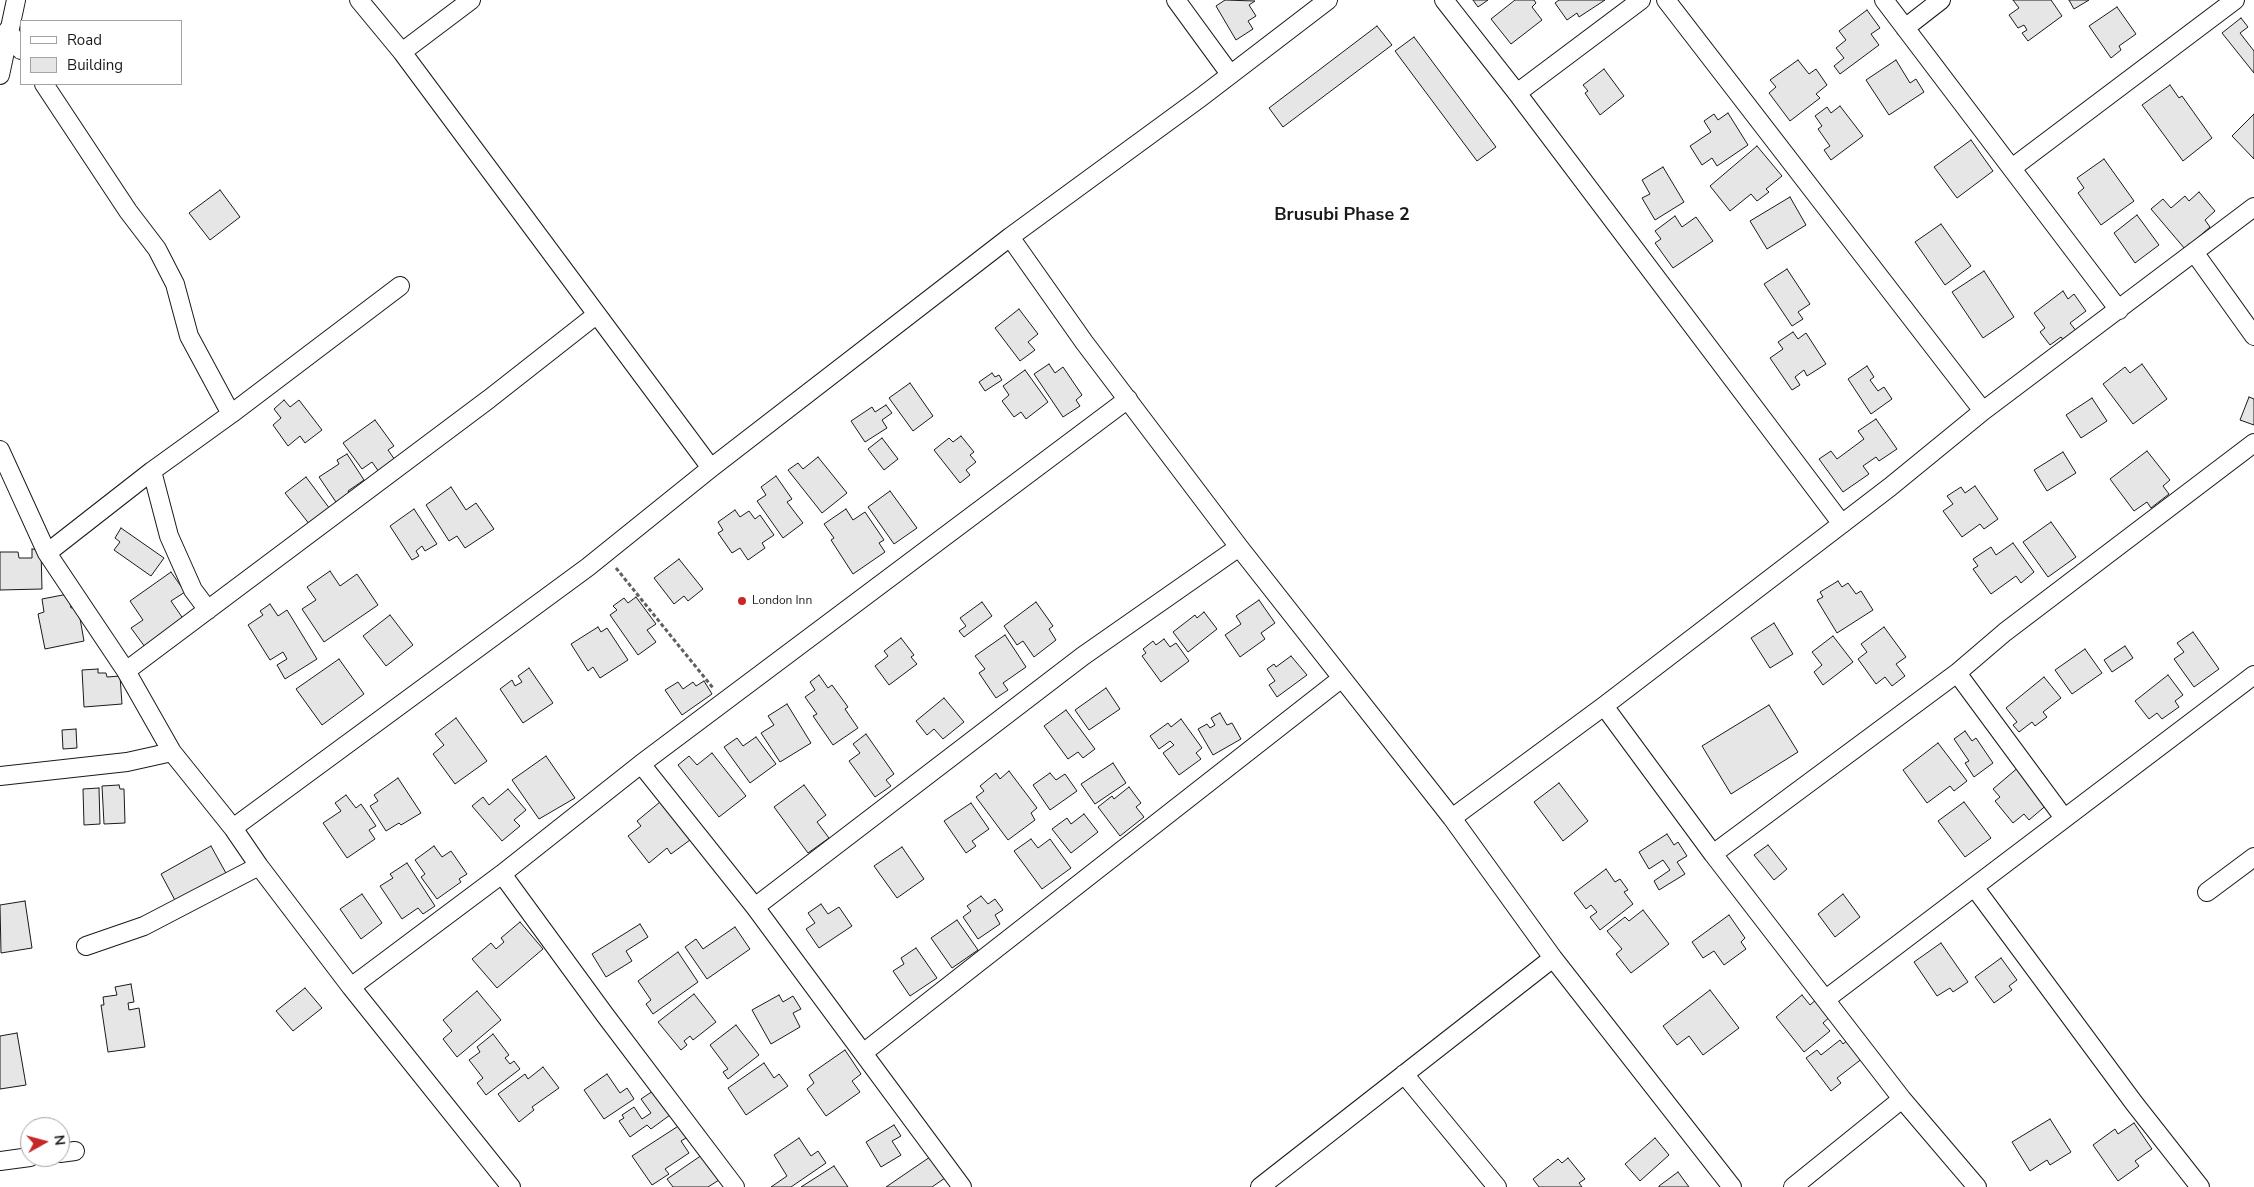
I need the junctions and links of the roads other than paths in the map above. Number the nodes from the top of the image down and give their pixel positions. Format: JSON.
{"nodes":[{"id":1,"x":16,"y":0,"type":"edge"},
{"id":2,"x":359,"y":0,"type":"edge"},
{"id":3,"x":470,"y":0,"type":"edge"},
{"id":4,"x":1176,"y":0,"type":"edge"},
{"id":5,"x":1328,"y":0,"type":"edge"},
{"id":6,"x":1444,"y":0,"type":"edge"},
{"id":7,"x":1641,"y":0,"type":"edge"},
{"id":8,"x":1666,"y":0,"type":"edge"},
{"id":9,"x":1884,"y":0,"type":"edge"},
{"id":10,"x":1941,"y":0,"type":"edge"},
{"id":11,"x":2235,"y":0,"type":"edge"},
{"id":12,"x":1906,"y":28,"type":"junction"},
{"id":13,"x":8,"y":30,"type":"junction"},
{"id":14,"x":20,"y":48,"type":"edge"},
{"id":15,"x":402,"y":52,"type":"junction"},
{"id":16,"x":1230,"y":74,"type":"junction"},
{"id":17,"x":0,"y":75,"type":"edge"},
{"id":18,"x":45,"y":85,"type":"edge"},
{"id":19,"x":1517,"y":93,"type":"junction"},
{"id":20,"x":2012,"y":168,"type":"junction"},
{"id":21,"x":2254,"y":207,"type":"edge"},
{"id":22,"x":1010,"y":237,"type":"junction"},
{"id":23,"x":2194,"y":252,"type":"junction"},
{"id":24,"x":400,"y":286,"type":"dead end"},
{"id":25,"x":2119,"y":310,"type":"junction"},
{"id":26,"x":596,"y":315,"type":"junction"},
{"id":27,"x":2254,"y":336,"type":"edge"},
{"id":28,"x":1128,"y":399,"type":"junction"},
{"id":29,"x":1983,"y":411,"type":"junction"},
{"id":30,"x":231,"y":414,"type":"junction"},
{"id":31,"x":2254,"y":443,"type":"edge"},
{"id":32,"x":0,"y":450,"type":"edge"},
{"id":33,"x":710,"y":468,"type":"junction"},
{"id":34,"x":152,"y":471,"type":"junction"},
{"id":35,"x":1842,"y":524,"type":"junction"},
{"id":36,"x":1239,"y":547,"type":"junction"},
{"id":37,"x":47,"y":553,"type":"junction"},
{"id":38,"x":208,"y":610,"type":"junction"},
{"id":39,"x":126,"y":671,"type":"junction"},
{"id":40,"x":1956,"y":673,"type":"junction"},
{"id":41,"x":2254,"y":675,"type":"edge"},
{"id":42,"x":1342,"y":678,"type":"junction"},
{"id":43,"x":1604,"y":706,"type":"junction"},
{"id":44,"x":172,"y":752,"type":"junction"},
{"id":45,"x":642,"y":764,"type":"junction"},
{"id":46,"x":0,"y":776,"type":"edge"},
{"id":47,"x":1452,"y":818,"type":"junction"},
{"id":48,"x":2064,"y":818,"type":"junction"},
{"id":49,"x":233,"y":828,"type":"junction"},
{"id":50,"x":1713,"y":854,"type":"junction"},
{"id":51,"x":2254,"y":856,"type":"edge"},
{"id":52,"x":259,"y":866,"type":"junction"},
{"id":53,"x":502,"y":874,"type":"junction"},
{"id":54,"x":1975,"y":888,"type":"junction"},
{"id":55,"x":2207,"y":892,"type":"dead end"},
{"id":56,"x":755,"y":907,"type":"junction"},
{"id":57,"x":86,"y":946,"type":"dead end"},
{"id":58,"x":1554,"y":958,"type":"junction"},
{"id":59,"x":351,"y":986,"type":"junction"},
{"id":60,"x":1826,"y":999,"type":"junction"},
{"id":61,"x":863,"y":1053,"type":"junction"},
{"id":62,"x":1404,"y":1074,"type":"junction"},
{"id":63,"x":1902,"y":1099,"type":"junction"},
{"id":64,"x":20,"y":1158,"type":"edge"},
{"id":65,"x":0,"y":1160,"type":"edge"},
{"id":66,"x":1263,"y":1186,"type":"edge"},
{"id":67,"x":511,"y":1187,"type":"edge"},
{"id":68,"x":735,"y":1187,"type":"edge"},
{"id":69,"x":962,"y":1187,"type":"edge"},
{"id":70,"x":1497,"y":1187,"type":"edge"},
{"id":71,"x":1732,"y":1187,"type":"edge"},
{"id":72,"x":1794,"y":1187,"type":"edge"},
{"id":73,"x":1977,"y":1187,"type":"edge"},
{"id":74,"x":2200,"y":1187,"type":"edge"}],
"edges":[{"from":1,"to":13,"type":"street"},
{"from":2,"to":15,"type":"street"},
{"from":3,"to":15,"type":"street"},
{"from":4,"to":16,"type":"street"},
{"from":5,"to":16,"type":"street"},
{"from":6,"to":19,"type":"street"},
{"from":7,"to":19,"type":"street"},
{"from":8,"to":29,"type":"street"},
{"from":9,"to":12,"type":"street"},
{"from":10,"to":12,"type":"street"},
{"from":11,"to":20,"type":"street"},
{"from":12,"to":20,"type":"street"},
{"from":13,"to":14,"type":"street"},
{"from":13,"to":17,"type":"street"},
{"from":15,"to":26,"type":"street"},
{"from":16,"to":22,"type":"street"},
{"from":18,"to":30,"type":"street"},
{"from":19,"to":35,"type":"street"},
{"from":20,"to":25,"type":"street"},
{"from":21,"to":23,"type":"street"},
{"from":22,"to":28,"type":"street"},
{"from":22,"to":33,"type":"street"},
{"from":23,"to":25,"type":"street"},
{"from":23,"to":27,"type":"street"},
{"from":24,"to":30,"type":"street"},
{"from":25,"to":29,"type":"street"},
{"from":26,"to":33,"type":"street"},
{"from":26,"to":38,"type":"street"},
{"from":28,"to":36,"type":"street"},
{"from":28,"to":45,"type":"street"},
{"from":29,"to":35,"type":"street"},
{"from":30,"to":34,"type":"street"},
{"from":31,"to":40,"type":"street"},
{"from":32,"to":37,"type":"street"},
{"from":33,"to":49,"type":"street"},
{"from":34,"to":37,"type":"street"},
{"from":34,"to":38,"type":"street"},
{"from":35,"to":43,"type":"street"},
{"from":36,"to":42,"type":"street"},
{"from":36,"to":56,"type":"street"},
{"from":37,"to":39,"type":"street"},
{"from":38,"to":39,"type":"street"},
{"from":39,"to":44,"type":"street"},
{"from":40,"to":48,"type":"street"},
{"from":40,"to":50,"type":"street"},
{"from":41,"to":48,"type":"street"},
{"from":42,"to":47,"type":"street"},
{"from":42,"to":61,"type":"street"},
{"from":43,"to":47,"type":"street"},
{"from":43,"to":50,"type":"street"},
{"from":44,"to":46,"type":"street"},
{"from":44,"to":49,"type":"street"},
{"from":45,"to":53,"type":"street"},
{"from":45,"to":56,"type":"street"},
{"from":47,"to":58,"type":"street"},
{"from":48,"to":54,"type":"street"},
{"from":49,"to":52,"type":"street"},
{"from":50,"to":60,"type":"street"},
{"from":51,"to":55,"type":"street"},
{"from":52,"to":57,"type":"street"},
{"from":52,"to":59,"type":"street"},
{"from":53,"to":59,"type":"street"},
{"from":53,"to":68,"type":"street"},
{"from":54,"to":60,"type":"street"},
{"from":54,"to":74,"type":"street"},
{"from":56,"to":61,"type":"street"},
{"from":58,"to":62,"type":"street"},
{"from":58,"to":71,"type":"street"},
{"from":59,"to":67,"type":"street"},
{"from":60,"to":63,"type":"street"},
{"from":61,"to":69,"type":"street"},
{"from":62,"to":66,"type":"street"},
{"from":62,"to":70,"type":"street"},
{"from":63,"to":72,"type":"street"},
{"from":63,"to":73,"type":"street"},
{"from":64,"to":65,"type":"street"}]}
